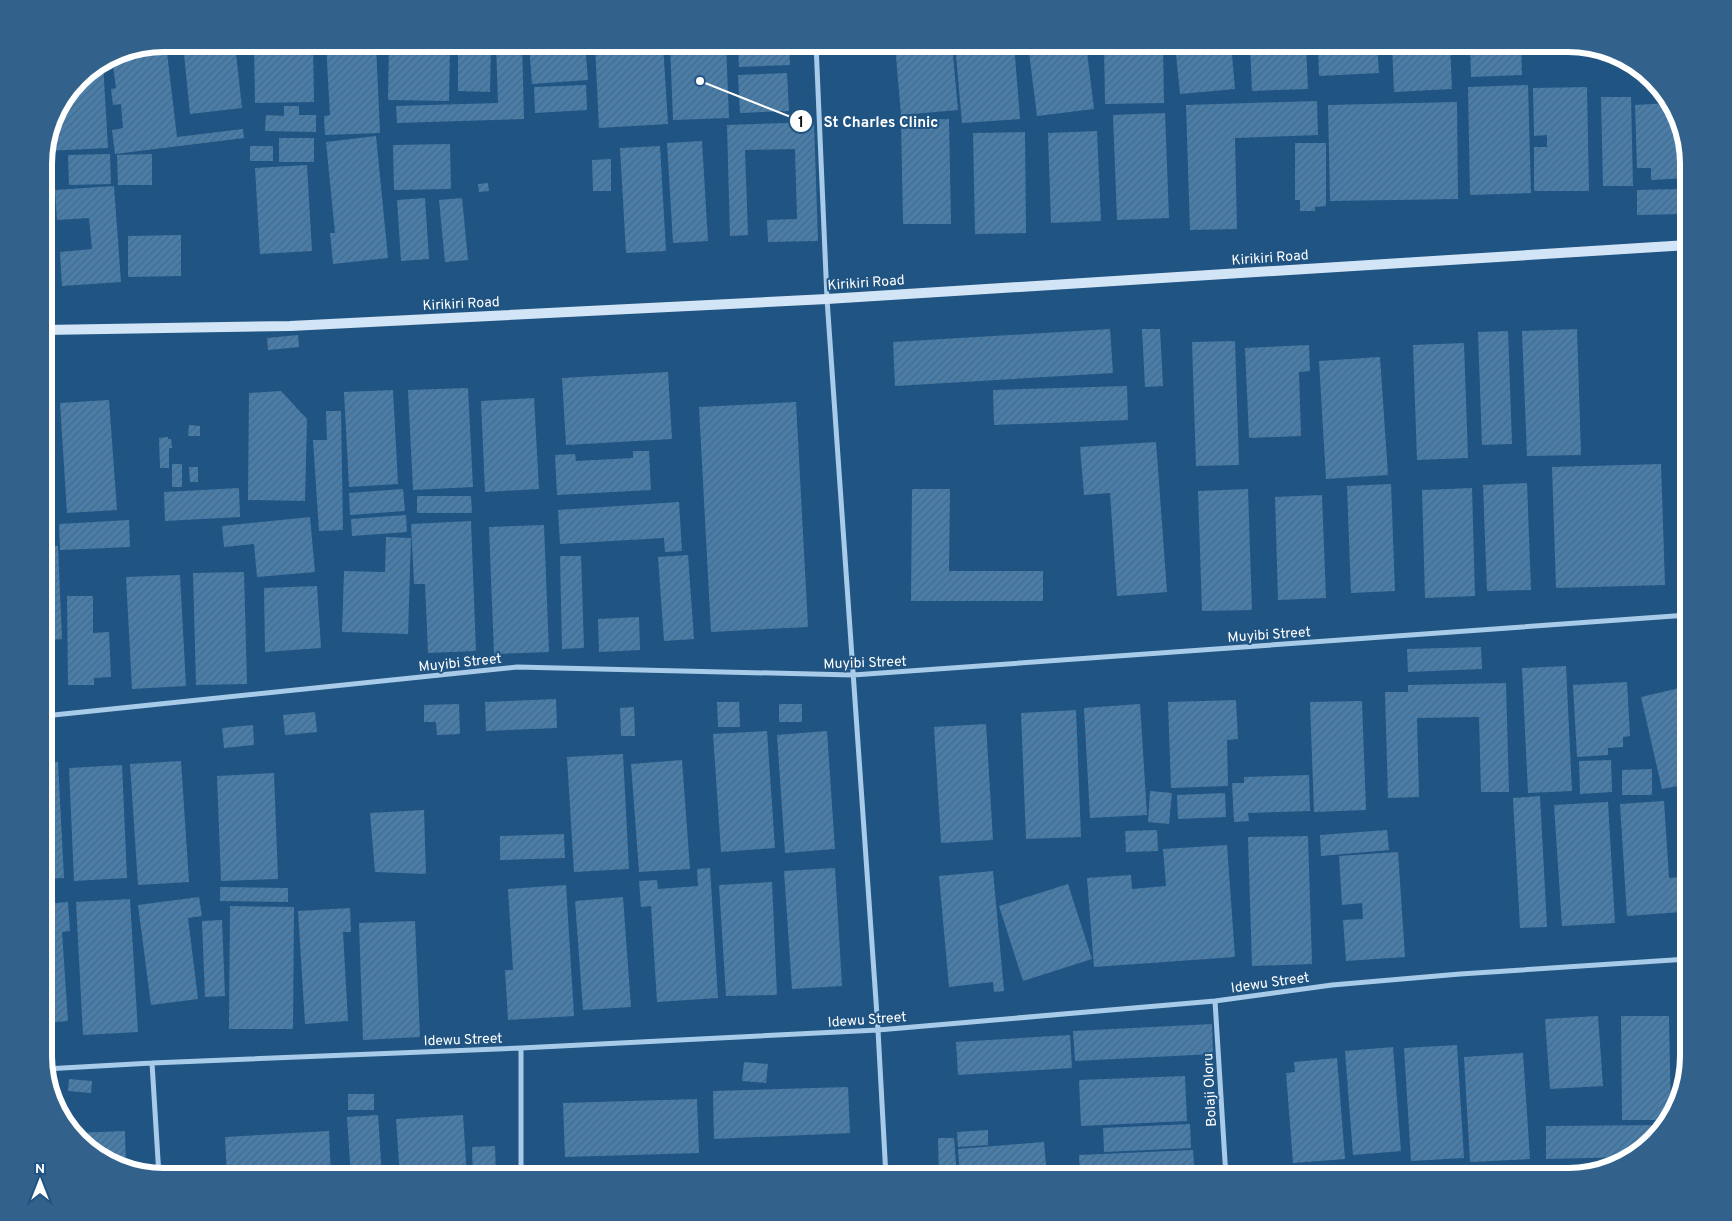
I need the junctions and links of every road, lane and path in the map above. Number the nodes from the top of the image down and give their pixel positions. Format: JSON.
{"nodes":[{"id":1,"x":816,"y":53,"type":"edge"},
{"id":2,"x":1680,"y":246,"type":"edge"},
{"id":3,"x":827,"y":299,"type":"junction"},
{"id":4,"x":53,"y":330,"type":"edge"},
{"id":5,"x":1680,"y":616,"type":"edge"},
{"id":6,"x":853,"y":676,"type":"junction"},
{"id":7,"x":53,"y":715,"type":"edge"},
{"id":8,"x":1680,"y":960,"type":"edge"},
{"id":9,"x":1215,"y":1001,"type":"junction"},
{"id":10,"x":878,"y":1030,"type":"junction"},
{"id":11,"x":521,"y":1048,"type":"junction"},
{"id":12,"x":152,"y":1062,"type":"junction"},
{"id":13,"x":54,"y":1068,"type":"edge"},
{"id":14,"x":159,"y":1168,"type":"edge"},
{"id":15,"x":521,"y":1168,"type":"edge"},
{"id":16,"x":886,"y":1168,"type":"edge"},
{"id":17,"x":1225,"y":1168,"type":"edge"}],
"edges":[{"from":1,"to":3,"type":"street"},
{"from":2,"to":3,"type":"main road","name":"Kirikiri Road"},
{"from":3,"to":4,"type":"main road","name":"Kirikiri Road"},
{"from":3,"to":6,"type":"street"},
{"from":5,"to":6,"type":"street","name":"Muyibi Street"},
{"from":6,"to":7,"type":"street","name":"Muyibi Street"},
{"from":6,"to":10,"type":"street"},
{"from":8,"to":9,"type":"street","name":"Idewu Street"},
{"from":9,"to":10,"type":"street","name":"Idewu Street"},
{"from":9,"to":17,"type":"street","name":"Bolaji Oloru"},
{"from":10,"to":11,"type":"street","name":"Idewu Street"},
{"from":10,"to":16,"type":"street"},
{"from":11,"to":12,"type":"street","name":"Idewu Street"},
{"from":11,"to":15,"type":"street"},
{"from":12,"to":13,"type":"street","name":"Idewu Street"},
{"from":12,"to":14,"type":"street"}]}
